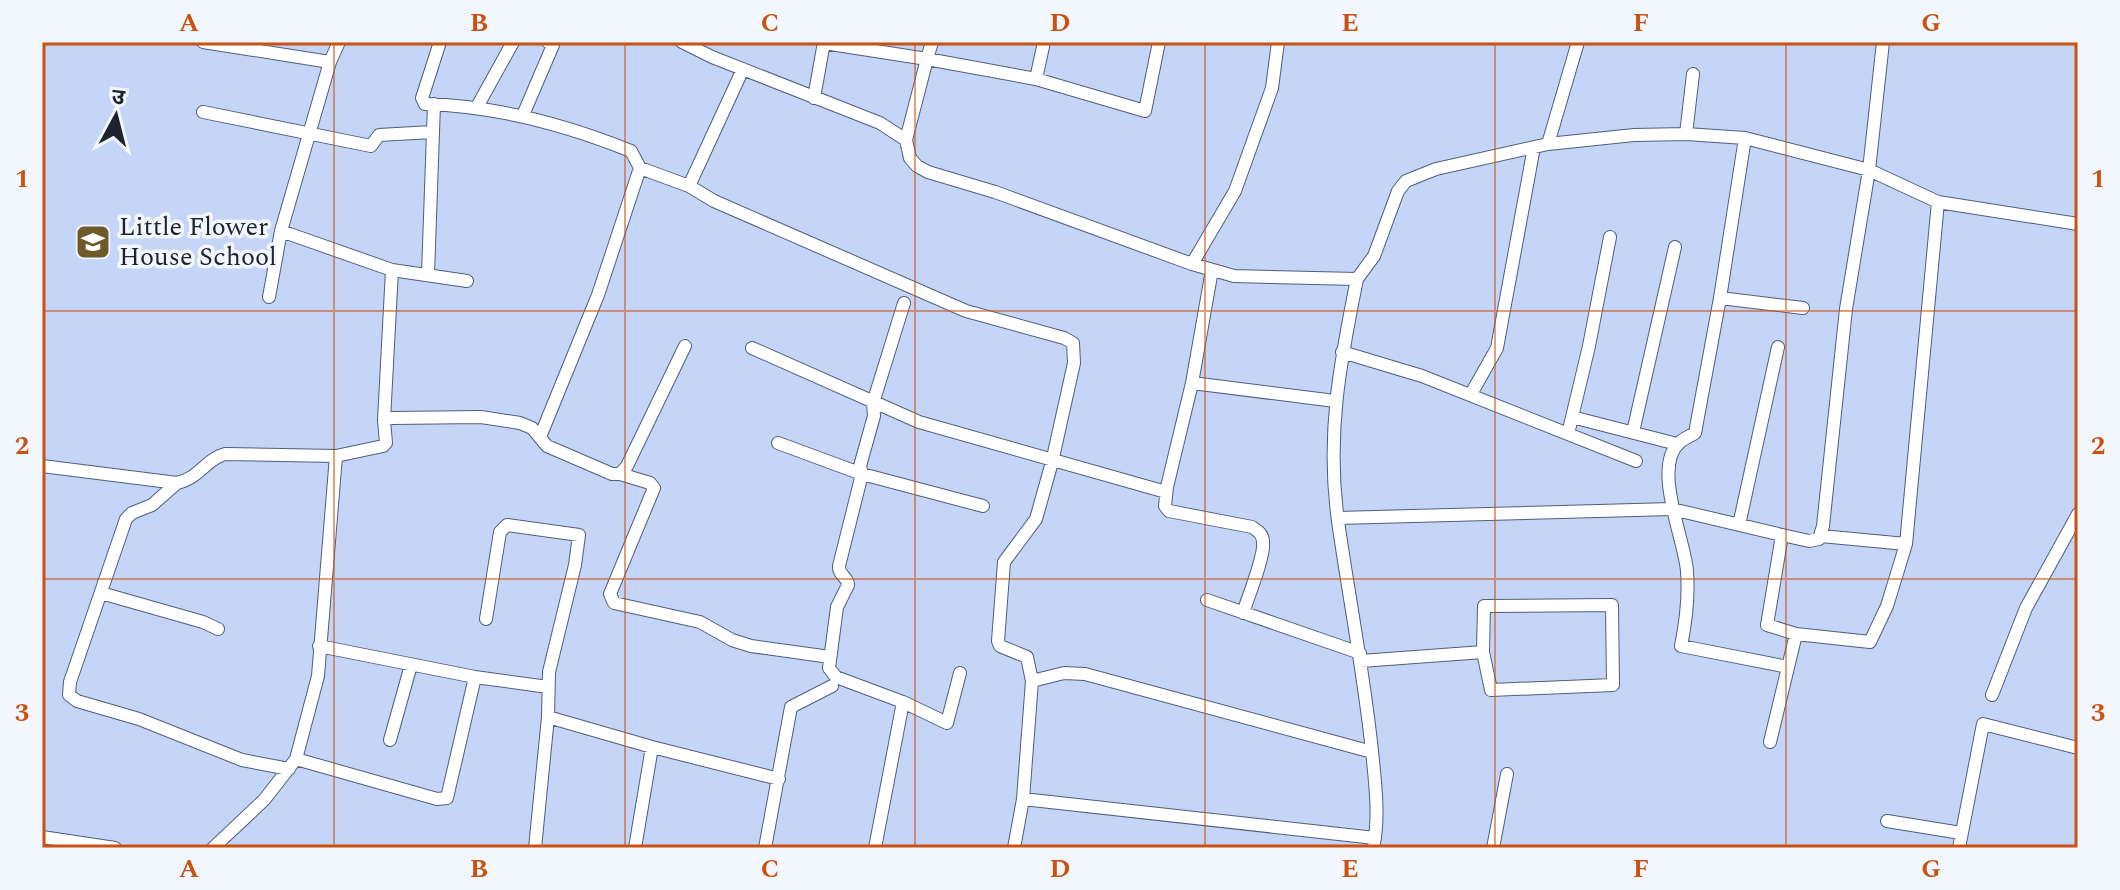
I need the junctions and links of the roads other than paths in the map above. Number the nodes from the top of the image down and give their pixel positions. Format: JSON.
{"nodes":[{"id":1,"x":203,"y":42,"type":"edge"},
{"id":2,"x":339,"y":42,"type":"edge"},
{"id":3,"x":440,"y":42,"type":"edge"},
{"id":4,"x":513,"y":42,"type":"edge"},
{"id":5,"x":548,"y":42,"type":"edge"},
{"id":6,"x":682,"y":42,"type":"edge"},
{"id":7,"x":714,"y":42,"type":"edge"},
{"id":8,"x":824,"y":42,"type":"edge"},
{"id":9,"x":932,"y":42,"type":"edge"},
{"id":10,"x":1044,"y":42,"type":"edge"},
{"id":11,"x":1159,"y":42,"type":"edge"},
{"id":12,"x":1278,"y":42,"type":"edge"},
{"id":13,"x":1578,"y":42,"type":"edge"},
{"id":14,"x":1883,"y":42,"type":"edge"},
{"id":15,"x":712,"y":57,"type":"junction"},
{"id":16,"x":927,"y":59,"type":"junction"},
{"id":17,"x":330,"y":62,"type":"junction"},
{"id":18,"x":743,"y":69,"type":"junction"},
{"id":19,"x":1693,"y":74,"type":"dead end"},
{"id":20,"x":1036,"y":79,"type":"junction"},
{"id":21,"x":814,"y":98,"type":"junction"},
{"id":22,"x":434,"y":104,"type":"junction"},
{"id":23,"x":477,"y":107,"type":"junction"},
{"id":24,"x":203,"y":112,"type":"dead end"},
{"id":25,"x":523,"y":115,"type":"junction"},
{"id":26,"x":432,"y":132,"type":"junction"},
{"id":27,"x":311,"y":134,"type":"junction"},
{"id":28,"x":1686,"y":134,"type":"junction"},
{"id":29,"x":1745,"y":138,"type":"junction"},
{"id":30,"x":906,"y":140,"type":"junction"},
{"id":31,"x":1548,"y":144,"type":"junction"},
{"id":32,"x":1534,"y":147,"type":"junction"},
{"id":33,"x":640,"y":168,"type":"junction"},
{"id":34,"x":1869,"y":170,"type":"junction"},
{"id":35,"x":689,"y":186,"type":"junction"},
{"id":36,"x":1938,"y":202,"type":"junction"},
{"id":37,"x":2078,"y":224,"type":"edge"},
{"id":38,"x":281,"y":231,"type":"junction"},
{"id":39,"x":1610,"y":237,"type":"dead end"},
{"id":40,"x":1675,"y":247,"type":"dead end"},
{"id":41,"x":1192,"y":264,"type":"junction"},
{"id":42,"x":392,"y":270,"type":"junction"},
{"id":43,"x":1212,"y":270,"type":"junction"},
{"id":44,"x":428,"y":274,"type":"junction"},
{"id":45,"x":1357,"y":279,"type":"junction"},
{"id":46,"x":467,"y":281,"type":"dead end"},
{"id":47,"x":269,"y":297,"type":"dead end"},
{"id":48,"x":1720,"y":298,"type":"junction"},
{"id":49,"x":904,"y":303,"type":"dead end"},
{"id":50,"x":1803,"y":308,"type":"dead end"},
{"id":51,"x":685,"y":346,"type":"dead end"},
{"id":52,"x":1778,"y":347,"type":"dead end"},
{"id":53,"x":752,"y":348,"type":"dead end"},
{"id":54,"x":1342,"y":352,"type":"junction"},
{"id":55,"x":1192,"y":383,"type":"junction"},
{"id":56,"x":1471,"y":394,"type":"junction"},
{"id":57,"x":1335,"y":401,"type":"junction"},
{"id":58,"x":873,"y":403,"type":"junction"},
{"id":59,"x":1572,"y":417,"type":"junction"},
{"id":60,"x":384,"y":420,"type":"junction"},
{"id":61,"x":1633,"y":432,"type":"junction"},
{"id":62,"x":1568,"y":434,"type":"junction"},
{"id":63,"x":540,"y":437,"type":"junction"},
{"id":64,"x":778,"y":443,"type":"dead end"},
{"id":65,"x":1677,"y":444,"type":"junction"},
{"id":66,"x":336,"y":456,"type":"junction"},
{"id":67,"x":1636,"y":461,"type":"dead end"},
{"id":68,"x":1052,"y":462,"type":"junction"},
{"id":69,"x":42,"y":466,"type":"edge"},
{"id":70,"x":620,"y":474,"type":"junction"},
{"id":71,"x":862,"y":474,"type":"junction"},
{"id":72,"x":177,"y":483,"type":"junction"},
{"id":73,"x":1166,"y":492,"type":"junction"},
{"id":74,"x":983,"y":506,"type":"dead end"},
{"id":75,"x":1672,"y":509,"type":"junction"},
{"id":76,"x":2078,"y":514,"type":"edge"},
{"id":77,"x":1338,"y":518,"type":"junction"},
{"id":78,"x":1739,"y":525,"type":"junction"},
{"id":79,"x":1782,"y":535,"type":"junction"},
{"id":80,"x":1821,"y":536,"type":"junction"},
{"id":81,"x":1906,"y":544,"type":"junction"},
{"id":82,"x":101,"y":593,"type":"junction"},
{"id":83,"x":1207,"y":600,"type":"dead end"},
{"id":84,"x":1243,"y":613,"type":"junction"},
{"id":85,"x":486,"y":619,"type":"dead end"},
{"id":86,"x":218,"y":629,"type":"dead end"},
{"id":87,"x":1796,"y":634,"type":"junction"},
{"id":88,"x":319,"y":646,"type":"junction"},
{"id":89,"x":1483,"y":652,"type":"junction"},
{"id":90,"x":830,"y":657,"type":"junction"},
{"id":91,"x":1360,"y":657,"type":"junction"},
{"id":92,"x":411,"y":665,"type":"junction"},
{"id":93,"x":1788,"y":667,"type":"junction"},
{"id":94,"x":960,"y":673,"type":"dead end"},
{"id":95,"x":475,"y":677,"type":"junction"},
{"id":96,"x":1032,"y":681,"type":"junction"},
{"id":97,"x":832,"y":686,"type":"dead end"},
{"id":98,"x":548,"y":687,"type":"junction"},
{"id":99,"x":1992,"y":695,"type":"dead end"},
{"id":100,"x":903,"y":702,"type":"junction"},
{"id":101,"x":548,"y":717,"type":"junction"},
{"id":102,"x":390,"y":740,"type":"dead end"},
{"id":103,"x":1770,"y":742,"type":"dead end"},
{"id":104,"x":652,"y":747,"type":"junction"},
{"id":105,"x":2078,"y":748,"type":"edge"},
{"id":106,"x":1372,"y":752,"type":"junction"},
{"id":107,"x":293,"y":764,"type":"junction"},
{"id":108,"x":1507,"y":774,"type":"dead end"},
{"id":109,"x":779,"y":779,"type":"junction"},
{"id":110,"x":1023,"y":799,"type":"junction"},
{"id":111,"x":1887,"y":821,"type":"dead end"},
{"id":112,"x":1961,"y":833,"type":"junction"},
{"id":113,"x":42,"y":837,"type":"edge"},
{"id":114,"x":1374,"y":843,"type":"edge"},
{"id":115,"x":115,"y":848,"type":"edge"},
{"id":116,"x":213,"y":848,"type":"edge"},
{"id":117,"x":535,"y":848,"type":"edge"},
{"id":118,"x":635,"y":848,"type":"edge"},
{"id":119,"x":765,"y":848,"type":"edge"},
{"id":120,"x":875,"y":848,"type":"edge"},
{"id":121,"x":1014,"y":848,"type":"edge"},
{"id":122,"x":1493,"y":848,"type":"edge"},
{"id":123,"x":1959,"y":848,"type":"edge"}],
"edges":[{"from":1,"to":17,"type":"street"},
{"from":2,"to":17,"type":"street"},
{"from":3,"to":22,"type":"street"},
{"from":4,"to":23,"type":"street"},
{"from":5,"to":25,"type":"street"},
{"from":6,"to":15,"type":"street"},
{"from":7,"to":15,"type":"street"},
{"from":8,"to":16,"type":"street"},
{"from":8,"to":21,"type":"street"},
{"from":9,"to":16,"type":"street"},
{"from":10,"to":20,"type":"street"},
{"from":11,"to":20,"type":"street"},
{"from":12,"to":41,"type":"street"},
{"from":13,"to":31,"type":"street"},
{"from":14,"to":34,"type":"street"},
{"from":15,"to":18,"type":"street"},
{"from":16,"to":20,"type":"street"},
{"from":16,"to":30,"type":"street"},
{"from":17,"to":27,"type":"street"},
{"from":18,"to":21,"type":"street"},
{"from":18,"to":35,"type":"street"},
{"from":19,"to":28,"type":"street"},
{"from":21,"to":30,"type":"street"},
{"from":22,"to":23,"type":"street"},
{"from":22,"to":26,"type":"street"},
{"from":23,"to":25,"type":"street"},
{"from":24,"to":27,"type":"street"},
{"from":25,"to":33,"type":"street"},
{"from":26,"to":27,"type":"street"},
{"from":26,"to":44,"type":"street"},
{"from":27,"to":38,"type":"street"},
{"from":28,"to":29,"type":"street"},
{"from":28,"to":31,"type":"street"},
{"from":29,"to":34,"type":"street"},
{"from":29,"to":48,"type":"street"},
{"from":30,"to":41,"type":"street"},
{"from":31,"to":32,"type":"street"},
{"from":32,"to":45,"type":"street"},
{"from":32,"to":56,"type":"street"},
{"from":33,"to":35,"type":"street"},
{"from":33,"to":63,"type":"street"},
{"from":34,"to":36,"type":"street"},
{"from":34,"to":80,"type":"street"},
{"from":35,"to":68,"type":"street"},
{"from":36,"to":37,"type":"street"},
{"from":36,"to":81,"type":"street"},
{"from":38,"to":42,"type":"street"},
{"from":38,"to":47,"type":"street"},
{"from":39,"to":59,"type":"street"},
{"from":40,"to":61,"type":"street"},
{"from":41,"to":43,"type":"street"},
{"from":42,"to":44,"type":"street"},
{"from":42,"to":60,"type":"street"},
{"from":43,"to":45,"type":"street"},
{"from":43,"to":55,"type":"street"},
{"from":44,"to":46,"type":"street"},
{"from":45,"to":54,"type":"street"},
{"from":48,"to":50,"type":"street"},
{"from":48,"to":65,"type":"street"},
{"from":49,"to":58,"type":"street"},
{"from":51,"to":70,"type":"street"},
{"from":52,"to":78,"type":"street"},
{"from":53,"to":58,"type":"street"},
{"from":54,"to":56,"type":"street"},
{"from":54,"to":57,"type":"street"},
{"from":55,"to":57,"type":"street"},
{"from":55,"to":73,"type":"street"},
{"from":56,"to":62,"type":"street"},
{"from":57,"to":77,"type":"street"},
{"from":58,"to":68,"type":"street"},
{"from":58,"to":71,"type":"street"},
{"from":59,"to":61,"type":"street"},
{"from":59,"to":62,"type":"street"},
{"from":60,"to":63,"type":"street"},
{"from":60,"to":66,"type":"street"},
{"from":61,"to":65,"type":"street"},
{"from":62,"to":67,"type":"street"},
{"from":63,"to":70,"type":"street"},
{"from":64,"to":71,"type":"street"},
{"from":65,"to":75,"type":"street"},
{"from":66,"to":72,"type":"street"},
{"from":66,"to":88,"type":"street"},
{"from":68,"to":73,"type":"street"},
{"from":68,"to":96,"type":"street"},
{"from":69,"to":72,"type":"street"},
{"from":70,"to":90,"type":"street"},
{"from":71,"to":74,"type":"street"},
{"from":71,"to":90,"type":"street"},
{"from":72,"to":82,"type":"street"},
{"from":73,"to":84,"type":"street"},
{"from":75,"to":77,"type":"street"},
{"from":75,"to":78,"type":"street"},
{"from":75,"to":93,"type":"street"},
{"from":76,"to":99,"type":"street"},
{"from":77,"to":91,"type":"street"},
{"from":78,"to":79,"type":"street"},
{"from":79,"to":80,"type":"street"},
{"from":79,"to":87,"type":"street"},
{"from":80,"to":81,"type":"street"},
{"from":81,"to":87,"type":"street"},
{"from":82,"to":86,"type":"street"},
{"from":82,"to":107,"type":"street"},
{"from":83,"to":84,"type":"street"},
{"from":84,"to":91,"type":"street"},
{"from":85,"to":98,"type":"street"},
{"from":87,"to":93,"type":"street"},
{"from":88,"to":92,"type":"street"},
{"from":88,"to":107,"type":"street"},
{"from":89,"to":89,"type":"street"},
{"from":89,"to":91,"type":"street"},
{"from":90,"to":100,"type":"street"},
{"from":91,"to":106,"type":"street"},
{"from":92,"to":95,"type":"street"},
{"from":92,"to":102,"type":"street"},
{"from":93,"to":103,"type":"street"},
{"from":94,"to":100,"type":"street"},
{"from":95,"to":98,"type":"street"},
{"from":95,"to":107,"type":"street"},
{"from":96,"to":106,"type":"street"},
{"from":96,"to":110,"type":"street"},
{"from":97,"to":109,"type":"street"},
{"from":98,"to":101,"type":"street"},
{"from":100,"to":120,"type":"street"},
{"from":101,"to":104,"type":"street"},
{"from":101,"to":117,"type":"street"},
{"from":104,"to":109,"type":"street"},
{"from":104,"to":118,"type":"street"},
{"from":105,"to":112,"type":"street"},
{"from":106,"to":114,"type":"street"},
{"from":107,"to":116,"type":"street"},
{"from":108,"to":122,"type":"street"},
{"from":109,"to":119,"type":"street"},
{"from":110,"to":114,"type":"street"},
{"from":110,"to":121,"type":"street"},
{"from":111,"to":112,"type":"street"},
{"from":112,"to":123,"type":"street"},
{"from":113,"to":115,"type":"street"}]}
